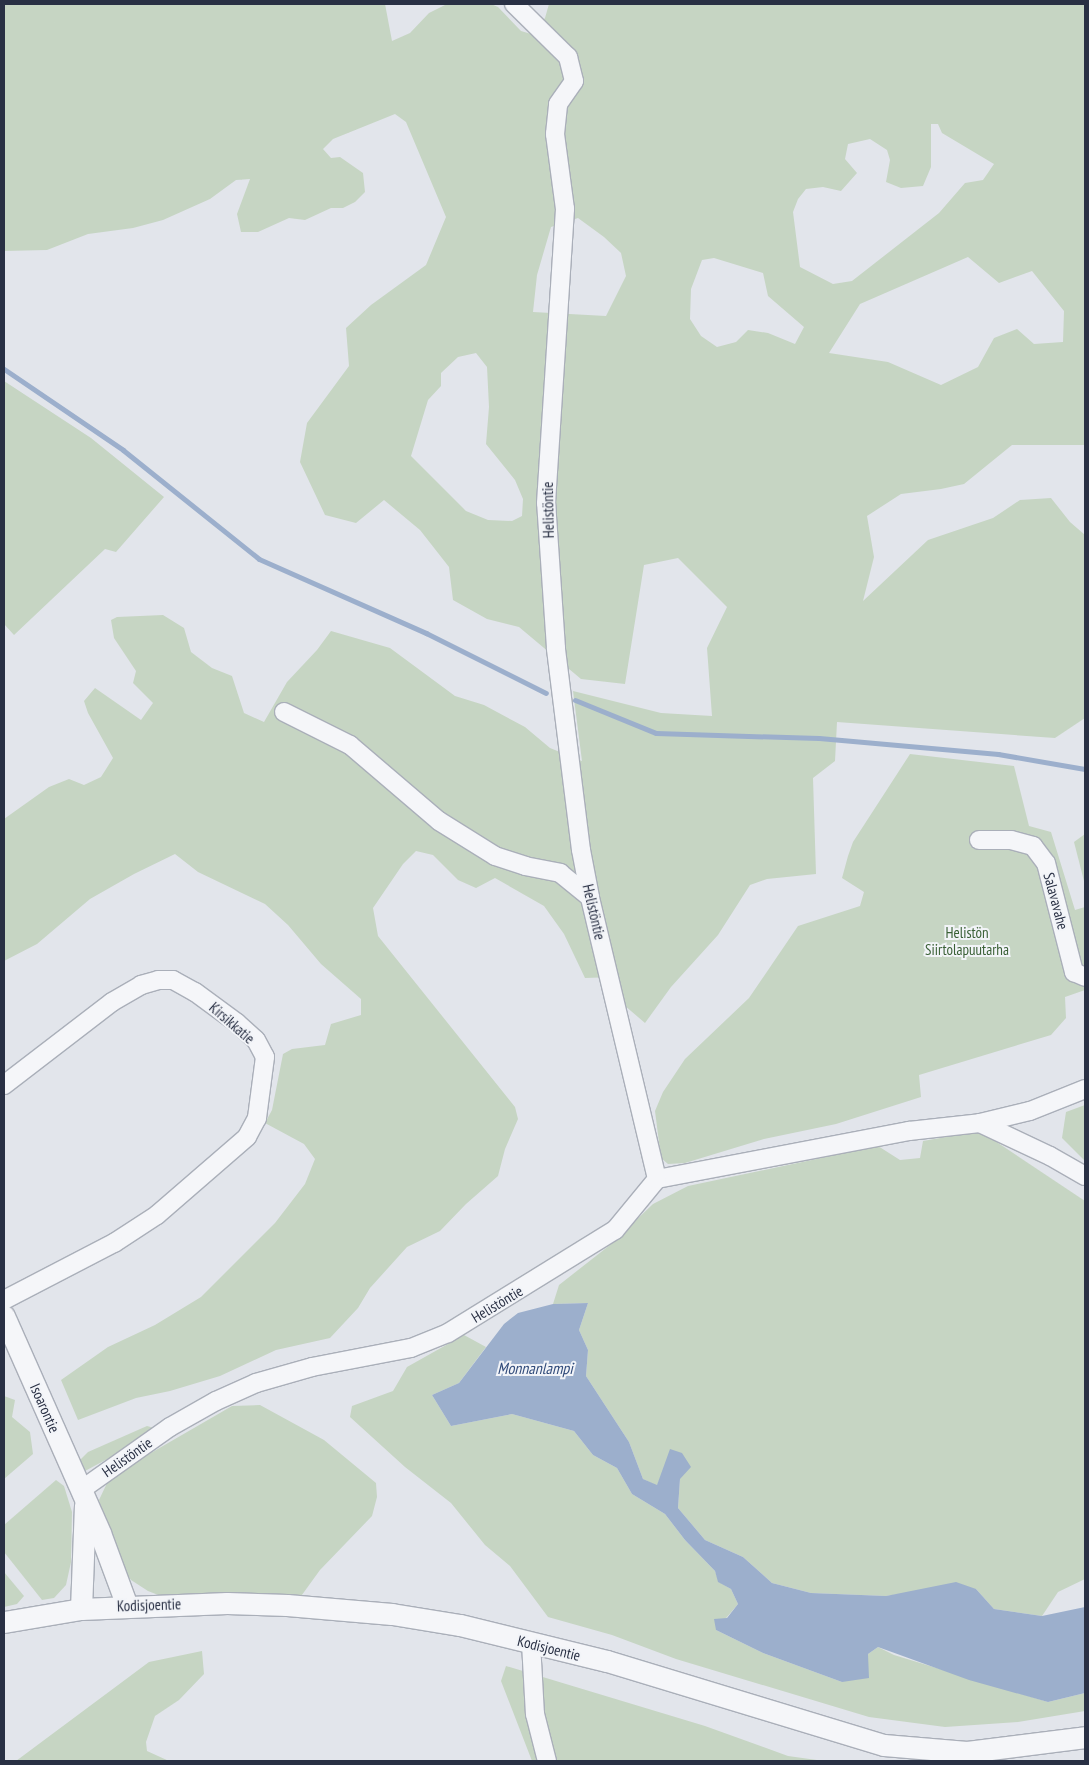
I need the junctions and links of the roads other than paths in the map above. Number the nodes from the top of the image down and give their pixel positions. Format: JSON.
{"nodes":[{"id":1,"x":514,"y":4,"type":"edge"},
{"id":2,"x":284,"y":712,"type":"dead end"},
{"id":3,"x":979,"y":840,"type":"dead end"},
{"id":4,"x":590,"y":897,"type":"junction"},
{"id":5,"x":1085,"y":977,"type":"edge"},
{"id":6,"x":4,"y":1085,"type":"edge"},
{"id":7,"x":1085,"y":1089,"type":"edge"},
{"id":8,"x":980,"y":1123,"type":"junction"},
{"id":9,"x":1085,"y":1176,"type":"edge"},
{"id":10,"x":657,"y":1179,"type":"junction"},
{"id":11,"x":4,"y":1300,"type":"edge"},
{"id":12,"x":4,"y":1316,"type":"edge"},
{"id":13,"x":83,"y":1495,"type":"junction"},
{"id":14,"x":126,"y":1606,"type":"junction"},
{"id":15,"x":81,"y":1609,"type":"junction"},
{"id":16,"x":4,"y":1622,"type":"edge"},
{"id":17,"x":531,"y":1643,"type":"junction"},
{"id":18,"x":1085,"y":1737,"type":"edge"},
{"id":19,"x":547,"y":1761,"type":"edge"}],
"edges":[{"from":1,"to":4,"type":"street","name":"Helistöntie"},
{"from":2,"to":4,"type":"street"},
{"from":3,"to":5,"type":"street","name":"Salavavahe"},
{"from":4,"to":10,"type":"street","name":"Helistöntie"},
{"from":6,"to":11,"type":"street","name":"Kirsikkatie"},
{"from":7,"to":8,"type":"street"},
{"from":8,"to":9,"type":"street"},
{"from":8,"to":10,"type":"street"},
{"from":10,"to":13,"type":"street","name":"Helistöntie"},
{"from":12,"to":13,"type":"street","name":"Isoarontie"},
{"from":13,"to":14,"type":"street","name":"Isoarontie"},
{"from":13,"to":15,"type":"street","name":"Isoarontie"},
{"from":14,"to":15,"type":"street","name":"Kodisjoentie"},
{"from":14,"to":17,"type":"street","name":"Kodisjoentie"},
{"from":15,"to":16,"type":"street","name":"Kodisjoentie"},
{"from":17,"to":18,"type":"street","name":"Kodisjoentie"},
{"from":17,"to":19,"type":"street"}]}
